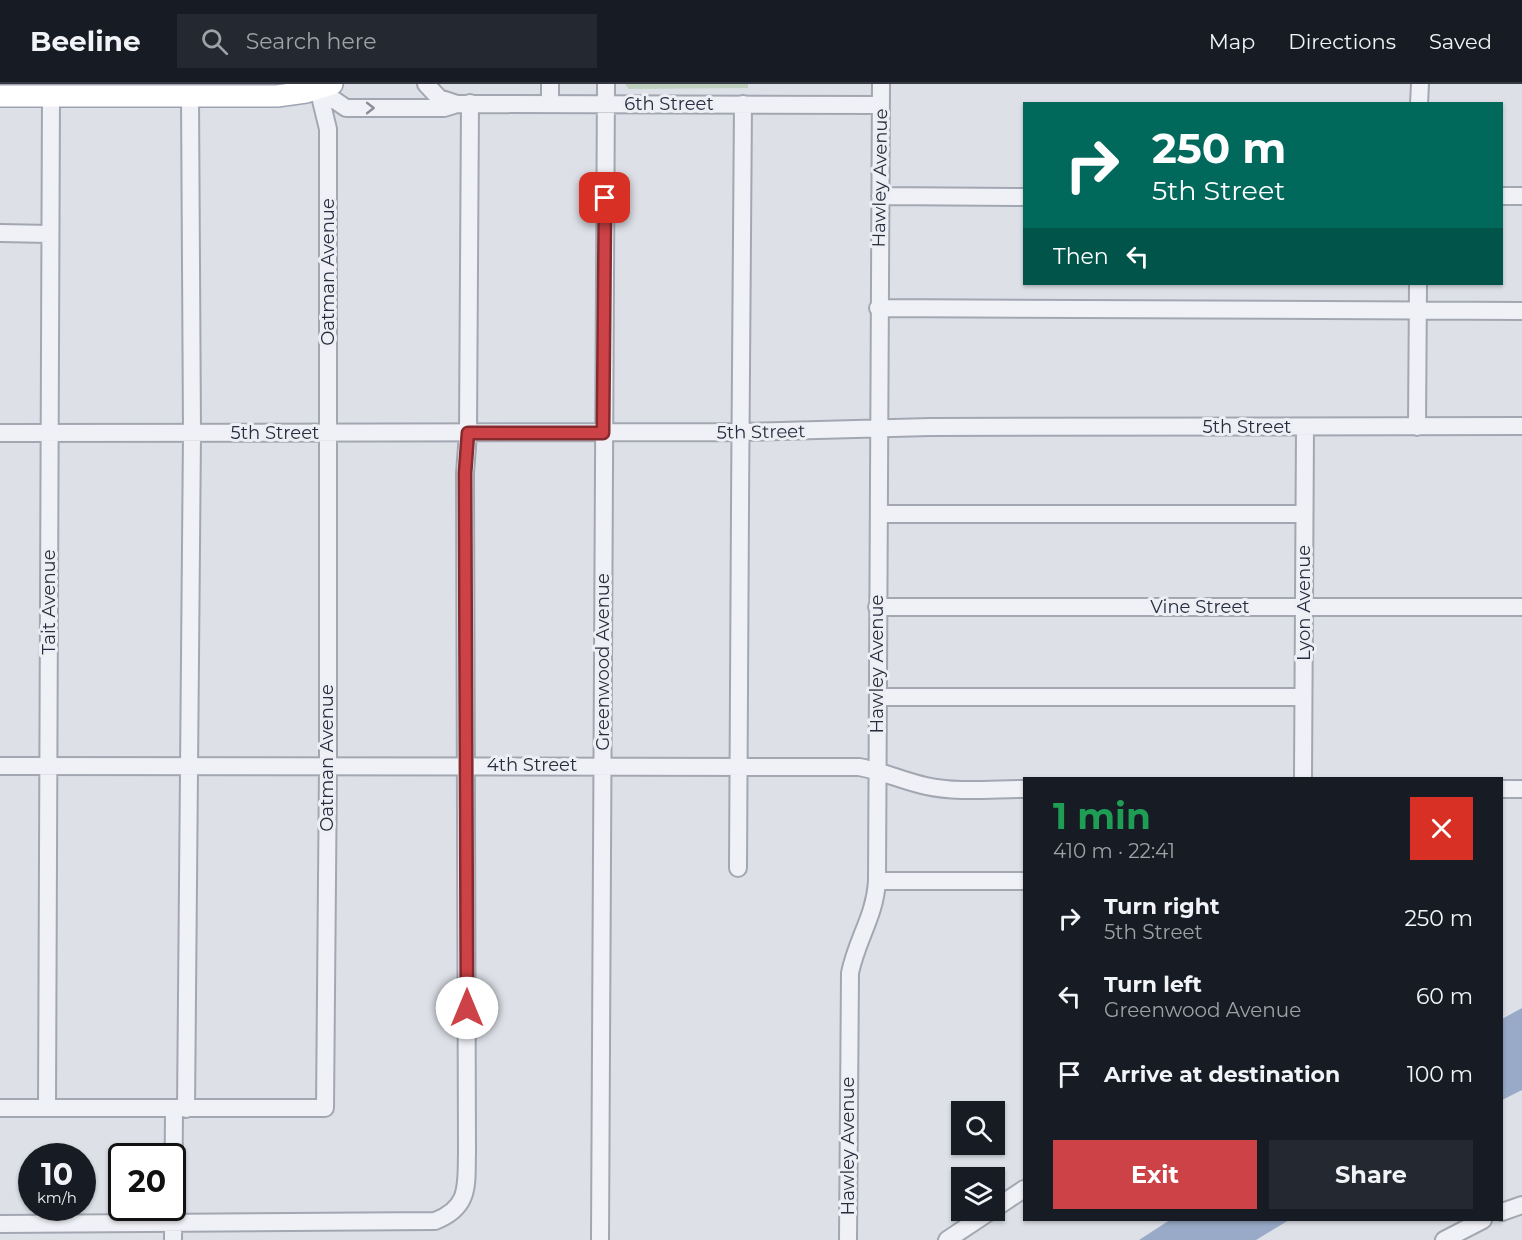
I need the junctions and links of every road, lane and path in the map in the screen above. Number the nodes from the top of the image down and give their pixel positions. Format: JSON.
{"nodes":[{"id":1,"x":426,"y":84,"type":"edge"},
{"id":2,"x":550,"y":84,"type":"edge"},
{"id":3,"x":606,"y":84,"type":"edge"},
{"id":4,"x":881,"y":84,"type":"edge"},
{"id":5,"x":1420,"y":84,"type":"edge"},
{"id":6,"x":322,"y":85,"type":"edge"},
{"id":7,"x":186,"y":92,"type":"edge"},
{"id":8,"x":0,"y":96,"type":"edge"},
{"id":9,"x":51,"y":96,"type":"junction"},
{"id":10,"x":1419,"y":102,"type":"edge"},
{"id":11,"x":464,"y":103,"type":"junction"},
{"id":12,"x":550,"y":103,"type":"junction"},
{"id":13,"x":606,"y":104,"type":"junction"},
{"id":14,"x":743,"y":104,"type":"junction"},
{"id":15,"x":881,"y":105,"type":"junction"},
{"id":16,"x":880,"y":196,"type":"junction"},
{"id":17,"x":1023,"y":196,"type":"edge"},
{"id":18,"x":1503,"y":196,"type":"edge"},
{"id":19,"x":1522,"y":196,"type":"edge"},
{"id":20,"x":0,"y":233,"type":"edge"},
{"id":21,"x":50,"y":234,"type":"junction"},
{"id":22,"x":1418,"y":285,"type":"edge"},
{"id":23,"x":879,"y":308,"type":"junction"},
{"id":24,"x":1419,"y":310,"type":"junction"},
{"id":25,"x":1522,"y":311,"type":"edge"},
{"id":26,"x":1522,"y":426,"type":"edge"},
{"id":27,"x":1417,"y":427,"type":"junction"},
{"id":28,"x":1305,"y":428,"type":"junction"},
{"id":29,"x":878,"y":429,"type":"junction"},
{"id":30,"x":741,"y":432,"type":"junction"},
{"id":31,"x":0,"y":433,"type":"edge"},
{"id":32,"x":50,"y":433,"type":"junction"},
{"id":33,"x":192,"y":433,"type":"junction"},
{"id":34,"x":328,"y":433,"type":"junction"},
{"id":35,"x":468,"y":433,"type":"junction"},
{"id":36,"x":603,"y":433,"type":"junction"},
{"id":37,"x":879,"y":514,"type":"junction"},
{"id":38,"x":1304,"y":514,"type":"junction"},
{"id":39,"x":877,"y":607,"type":"junction"},
{"id":40,"x":1522,"y":607,"type":"edge"},
{"id":41,"x":1304,"y":608,"type":"junction"},
{"id":42,"x":1303,"y":697,"type":"junction"},
{"id":43,"x":878,"y":698,"type":"junction"},
{"id":44,"x":466,"y":765,"type":"junction"},
{"id":45,"x":603,"y":765,"type":"junction"},
{"id":46,"x":0,"y":766,"type":"edge"},
{"id":47,"x":49,"y":766,"type":"junction"},
{"id":48,"x":189,"y":766,"type":"junction"},
{"id":49,"x":327,"y":766,"type":"junction"},
{"id":50,"x":738,"y":766,"type":"junction"},
{"id":51,"x":877,"y":770,"type":"junction"},
{"id":52,"x":1303,"y":777,"type":"edge"},
{"id":53,"x":1023,"y":789,"type":"edge"},
{"id":54,"x":1503,"y":789,"type":"edge"},
{"id":55,"x":1522,"y":789,"type":"edge"},
{"id":56,"x":738,"y":868,"type":"dead end"},
{"id":57,"x":877,"y":881,"type":"junction"},
{"id":58,"x":1023,"y":881,"type":"edge"},
{"id":59,"x":0,"y":1108,"type":"edge"},
{"id":60,"x":47,"y":1108,"type":"junction"},
{"id":61,"x":180,"y":1109,"type":"junction"},
{"id":62,"x":1023,"y":1190,"type":"edge"},
{"id":63,"x":1005,"y":1202,"type":"edge"},
{"id":64,"x":1522,"y":1204,"type":"edge"},
{"id":65,"x":1503,"y":1212,"type":"edge"},
{"id":66,"x":976,"y":1221,"type":"edge"},
{"id":67,"x":1481,"y":1221,"type":"edge"},
{"id":68,"x":0,"y":1224,"type":"edge"},
{"id":69,"x":173,"y":1232,"type":"edge"},
{"id":70,"x":600,"y":1240,"type":"edge"},
{"id":71,"x":848,"y":1240,"type":"edge"},
{"id":72,"x":947,"y":1240,"type":"edge"},
{"id":73,"x":1444,"y":1240,"type":"edge"}],
"edges":[{"from":1,"to":11,"type":"street","name":"6th Street"},
{"from":2,"to":12,"type":"street"},
{"from":3,"to":13,"type":"street","name":"Greenwood Avenue"},
{"from":4,"to":15,"type":"street","name":"Hawley Avenue"},
{"from":5,"to":10,"type":"street"},
{"from":6,"to":7,"type":"main road"},
{"from":6,"to":11,"type":"street","name":"6th Street","one_way":true},
{"from":6,"to":34,"type":"street","name":"Oatman Avenue"},
{"from":7,"to":9,"type":"main road"},
{"from":7,"to":33,"type":"street"},
{"from":8,"to":9,"type":"main road"},
{"from":9,"to":21,"type":"street","name":"Tait Avenue"},
{"from":11,"to":12,"type":"street","name":"6th Street"},
{"from":11,"to":35,"type":"street"},
{"from":12,"to":13,"type":"street","name":"6th Street"},
{"from":13,"to":14,"type":"street","name":"6th Street"},
{"from":13,"to":36,"type":"street","name":"Greenwood Avenue"},
{"from":14,"to":15,"type":"street","name":"6th Street"},
{"from":14,"to":30,"type":"street"},
{"from":15,"to":16,"type":"street","name":"Hawley Avenue"},
{"from":16,"to":17,"type":"street"},
{"from":16,"to":23,"type":"street","name":"Hawley Avenue"},
{"from":18,"to":19,"type":"street"},
{"from":20,"to":21,"type":"street"},
{"from":21,"to":32,"type":"street","name":"Tait Avenue"},
{"from":22,"to":24,"type":"street"},
{"from":23,"to":24,"type":"street"},
{"from":23,"to":29,"type":"street","name":"Hawley Avenue"},
{"from":24,"to":25,"type":"street"},
{"from":24,"to":27,"type":"street"},
{"from":26,"to":27,"type":"street","name":"5th Street"},
{"from":27,"to":28,"type":"street","name":"5th Street"},
{"from":28,"to":29,"type":"street","name":"5th Street"},
{"from":28,"to":38,"type":"street","name":"Lyon Avenue"},
{"from":29,"to":30,"type":"street","name":"5th Street"},
{"from":29,"to":37,"type":"street","name":"Hawley Avenue"},
{"from":30,"to":36,"type":"street","name":"5th Street"},
{"from":30,"to":50,"type":"street"},
{"from":31,"to":32,"type":"street","name":"5th Street"},
{"from":32,"to":33,"type":"street","name":"5th Street"},
{"from":32,"to":47,"type":"street","name":"Tait Avenue"},
{"from":33,"to":34,"type":"street","name":"5th Street"},
{"from":33,"to":48,"type":"street"},
{"from":34,"to":35,"type":"street","name":"5th Street"},
{"from":34,"to":49,"type":"street","name":"Oatman Avenue"},
{"from":35,"to":36,"type":"street","name":"5th Street"},
{"from":35,"to":44,"type":"street"},
{"from":36,"to":45,"type":"street","name":"Greenwood Avenue"},
{"from":37,"to":38,"type":"street"},
{"from":37,"to":39,"type":"street","name":"Hawley Avenue"},
{"from":38,"to":41,"type":"street","name":"Lyon Avenue"},
{"from":39,"to":41,"type":"street","name":"Vine Street"},
{"from":39,"to":43,"type":"street","name":"Hawley Avenue"},
{"from":40,"to":41,"type":"street","name":"Vine Street"},
{"from":41,"to":42,"type":"street","name":"Lyon Avenue"},
{"from":42,"to":43,"type":"street"},
{"from":42,"to":52,"type":"street","name":"Lyon Avenue"},
{"from":43,"to":51,"type":"street","name":"Hawley Avenue"},
{"from":44,"to":45,"type":"street","name":"4th Street"},
{"from":44,"to":49,"type":"street","name":"4th Street"},
{"from":44,"to":69,"type":"street"},
{"from":45,"to":50,"type":"street","name":"4th Street"},
{"from":45,"to":70,"type":"street","name":"Greenwood Avenue"},
{"from":46,"to":47,"type":"street","name":"4th Street"},
{"from":47,"to":48,"type":"street","name":"4th Street"},
{"from":47,"to":60,"type":"street","name":"Tait Avenue"},
{"from":48,"to":49,"type":"street","name":"4th Street"},
{"from":48,"to":61,"type":"street"},
{"from":49,"to":61,"type":"street","name":"Oatman Avenue"},
{"from":50,"to":51,"type":"street","name":"4th Street"},
{"from":50,"to":56,"type":"street"},
{"from":51,"to":53,"type":"street","name":"4th Street"},
{"from":51,"to":57,"type":"street","name":"Hawley Avenue"},
{"from":54,"to":55,"type":"street"},
{"from":57,"to":58,"type":"street"},
{"from":57,"to":71,"type":"street","name":"Hawley Avenue"},
{"from":59,"to":60,"type":"street","name":"Oatman Avenue"},
{"from":60,"to":61,"type":"street","name":"Oatman Avenue"},
{"from":61,"to":69,"type":"street"},
{"from":62,"to":63,"type":"street"},
{"from":64,"to":65,"type":"street"},
{"from":66,"to":72,"type":"street"},
{"from":67,"to":73,"type":"street"},
{"from":68,"to":69,"type":"street"}]}
